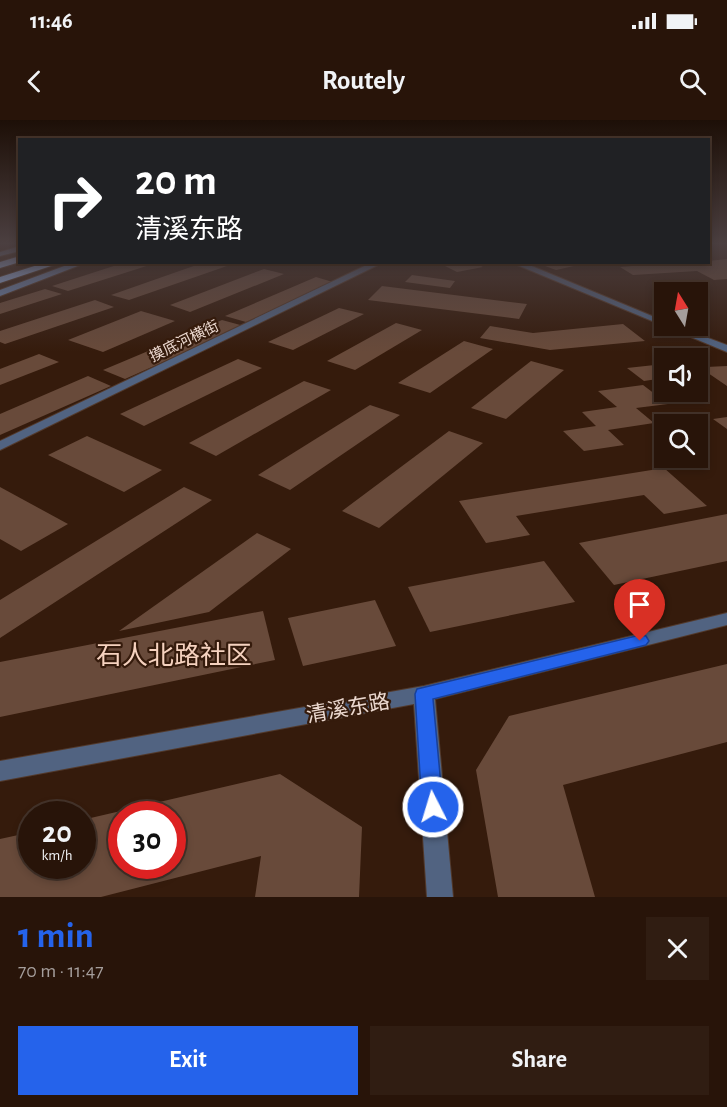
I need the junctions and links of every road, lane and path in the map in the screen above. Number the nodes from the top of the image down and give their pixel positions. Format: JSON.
{"nodes":[{"id":1,"x":38,"y":279,"type":"edge"},
{"id":2,"x":344,"y":279,"type":"edge"},
{"id":3,"x":556,"y":279,"type":"edge"},
{"id":4,"x":20,"y":286,"type":"joint"},
{"id":5,"x":0,"y":292,"type":"edge"},
{"id":6,"x":654,"y":320,"type":"edge"},
{"id":7,"x":694,"y":336,"type":"edge"},
{"id":8,"x":727,"y":349,"type":"edge"},
{"id":9,"x":0,"y":446,"type":"edge"},
{"id":10,"x":727,"y":619,"type":"edge"},
{"id":11,"x":424,"y":694,"type":"junction"},
{"id":12,"x":0,"y":771,"type":"edge"},
{"id":13,"x":440,"y":897,"type":"edge"}],
"edges":[{"from":1,"to":4,"type":"main road"},
{"from":2,"to":9,"type":"street","name":"摸底河横街"},
{"from":3,"to":6,"type":"street"},
{"from":4,"to":5,"type":"highway"},
{"from":7,"to":8,"type":"street"},
{"from":10,"to":11,"type":"street","name":"清溪东路"},
{"from":11,"to":12,"type":"street","name":"清溪东路"},
{"from":11,"to":13,"type":"street"}]}
